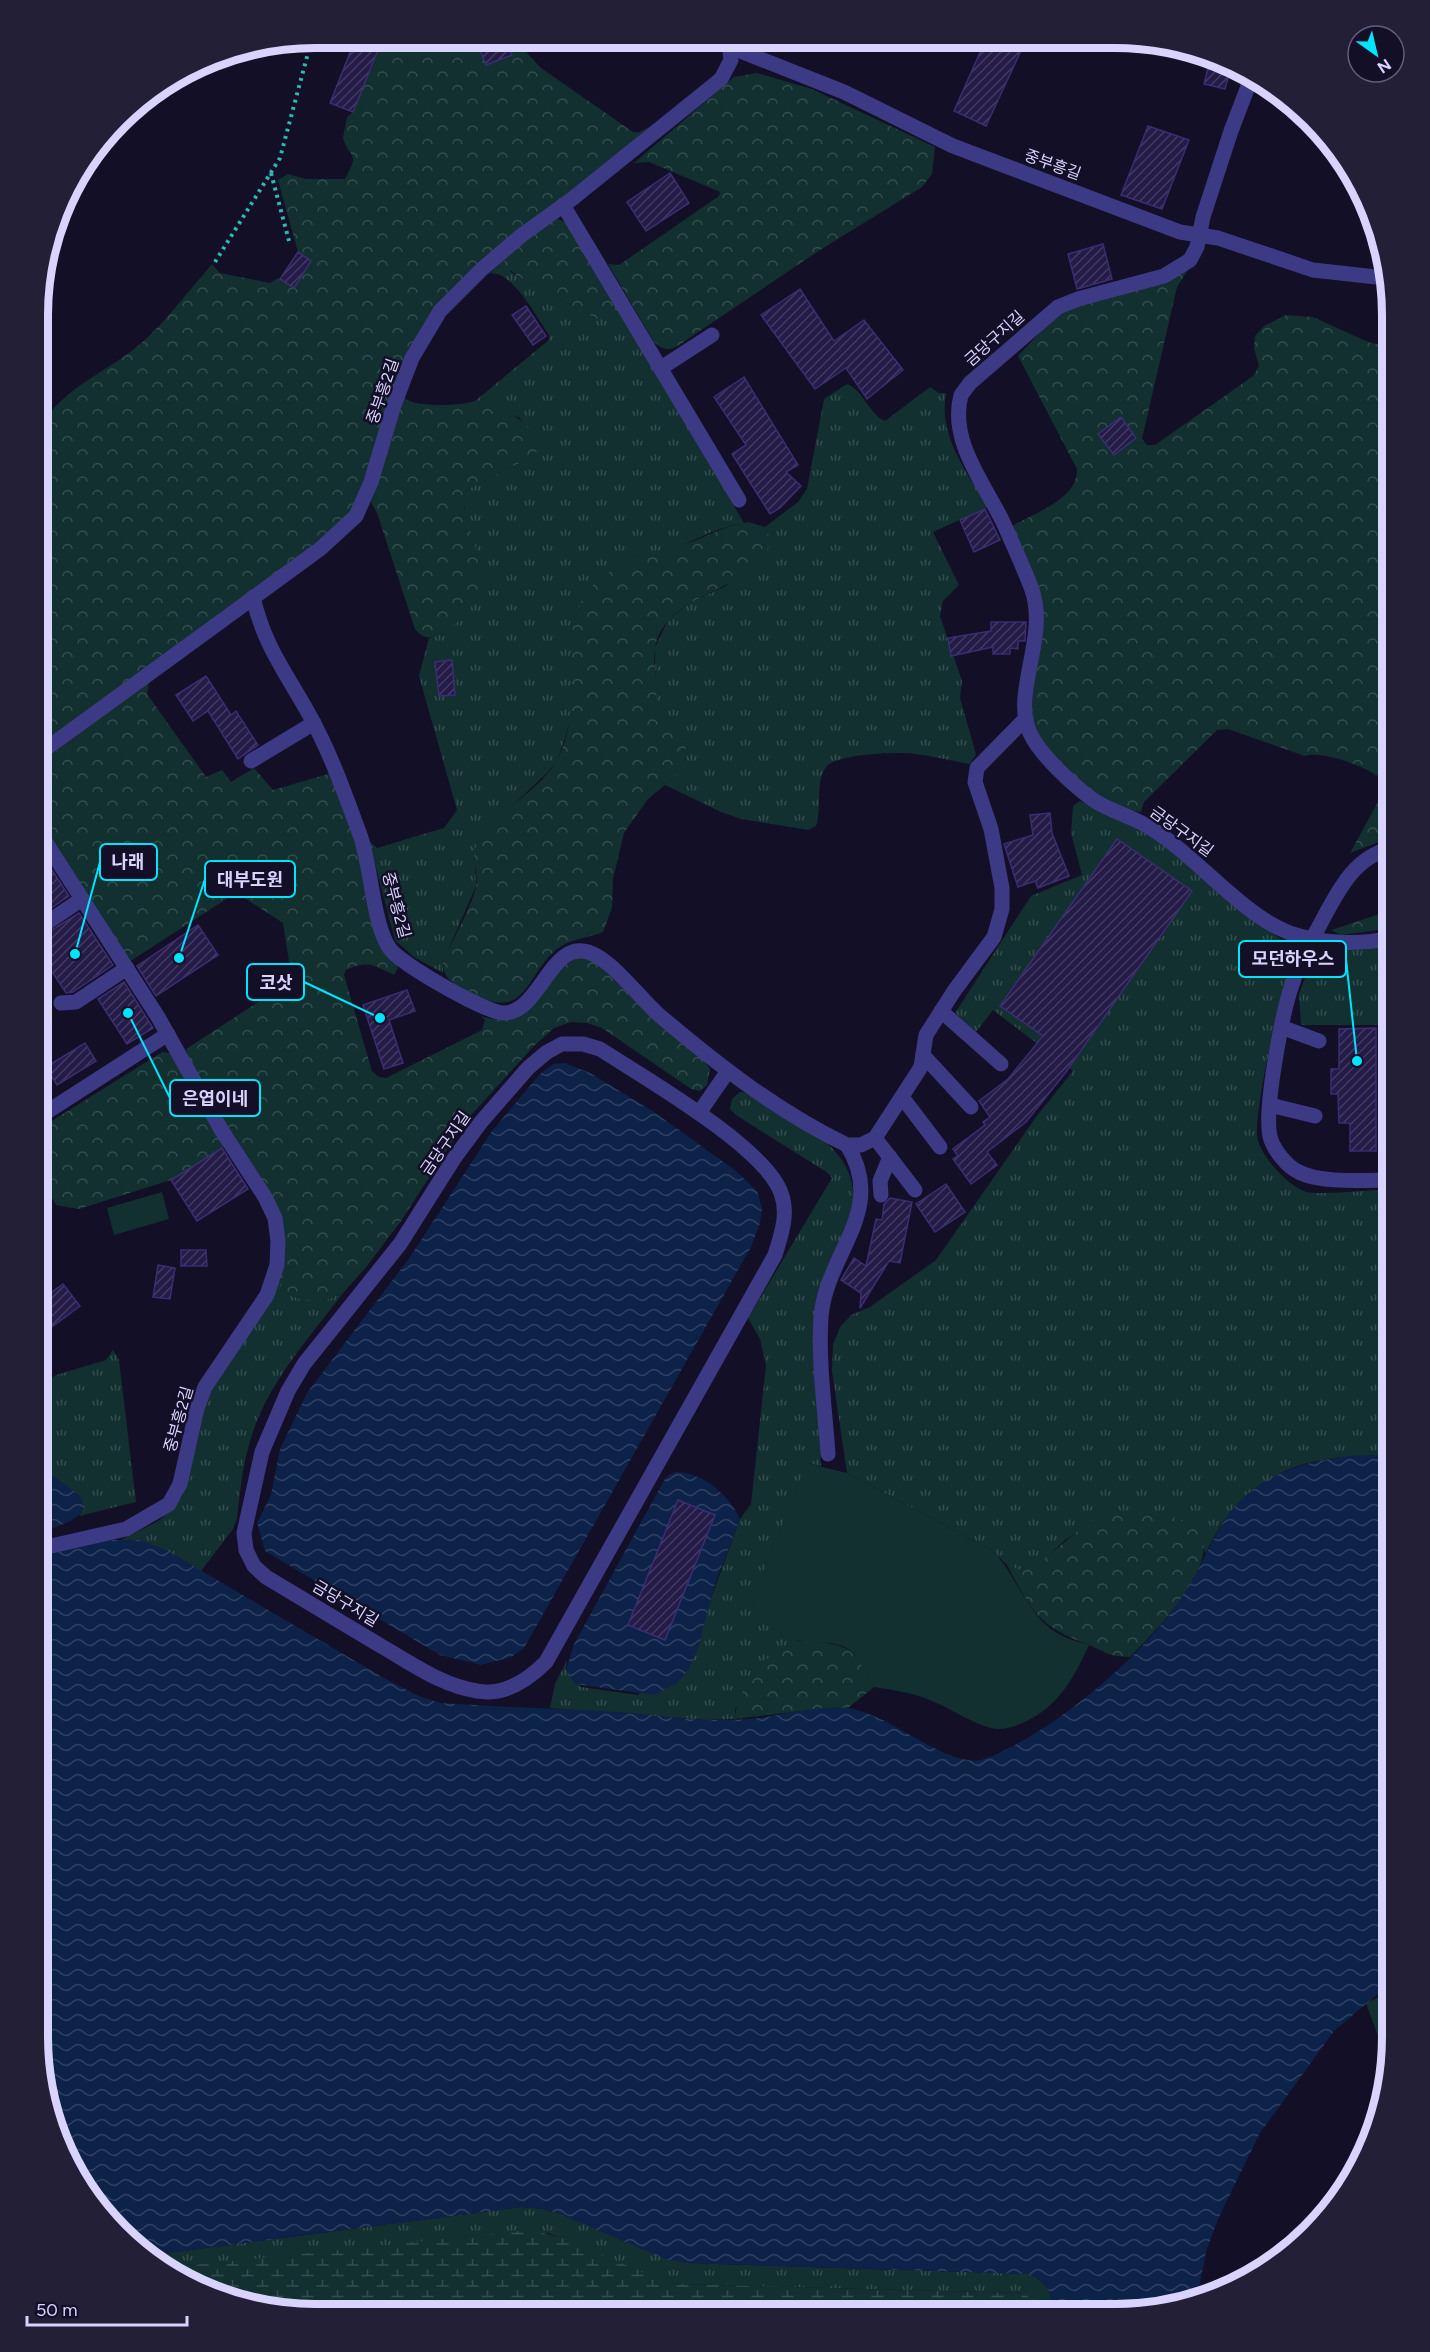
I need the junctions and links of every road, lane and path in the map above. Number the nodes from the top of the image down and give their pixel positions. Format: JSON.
{"nodes":[{"id":1,"x":309,"y":48,"type":"edge"},
{"id":2,"x":728,"y":48,"type":"edge"},
{"id":3,"x":737,"y":48,"type":"edge"},
{"id":4,"x":1249,"y":84,"type":"edge"},
{"id":5,"x":271,"y":172,"type":"junction"},
{"id":6,"x":563,"y":205,"type":"junction"},
{"id":7,"x":1199,"y":235,"type":"junction"},
{"id":8,"x":289,"y":241,"type":"dead end"},
{"id":9,"x":215,"y":262,"type":"dead end"},
{"id":10,"x":1380,"y":277,"type":"edge"},
{"id":11,"x":712,"y":335,"type":"dead end"},
{"id":12,"x":661,"y":368,"type":"junction"},
{"id":13,"x":739,"y":500,"type":"dead end"},
{"id":14,"x":253,"y":597,"type":"junction"},
{"id":15,"x":1026,"y":718,"type":"junction"},
{"id":16,"x":314,"y":723,"type":"junction"},
{"id":17,"x":48,"y":747,"type":"edge"},
{"id":18,"x":250,"y":761,"type":"dead end"},
{"id":19,"x":48,"y":846,"type":"edge"},
{"id":20,"x":1382,"y":850,"type":"edge"},
{"id":21,"x":82,"y":899,"type":"junction"},
{"id":22,"x":48,"y":921,"type":"edge"},
{"id":23,"x":1309,"y":939,"type":"junction"},
{"id":24,"x":1382,"y":939,"type":"edge"},
{"id":25,"x":127,"y":968,"type":"junction"},
{"id":26,"x":61,"y":1003,"type":"dead end"},
{"id":27,"x":941,"y":1011,"type":"junction"},
{"id":28,"x":1281,"y":1028,"type":"junction"},
{"id":29,"x":168,"y":1034,"type":"junction"},
{"id":30,"x":1319,"y":1041,"type":"dead end"},
{"id":31,"x":923,"y":1055,"type":"junction"},
{"id":32,"x":1001,"y":1064,"type":"dead end"},
{"id":33,"x":728,"y":1071,"type":"junction"},
{"id":34,"x":902,"y":1097,"type":"junction"},
{"id":35,"x":1270,"y":1105,"type":"junction"},
{"id":36,"x":971,"y":1107,"type":"dead end"},
{"id":37,"x":48,"y":1111,"type":"edge"},
{"id":38,"x":699,"y":1113,"type":"junction"},
{"id":39,"x":1315,"y":1116,"type":"dead end"},
{"id":40,"x":875,"y":1138,"type":"junction"},
{"id":41,"x":847,"y":1144,"type":"junction"},
{"id":42,"x":940,"y":1147,"type":"dead end"},
{"id":43,"x":890,"y":1157,"type":"junction"},
{"id":44,"x":1382,"y":1180,"type":"edge"},
{"id":45,"x":915,"y":1190,"type":"dead end"},
{"id":46,"x":881,"y":1195,"type":"dead end"},
{"id":47,"x":828,"y":1454,"type":"dead end"},
{"id":48,"x":48,"y":1547,"type":"edge"}],
"edges":[{"from":1,"to":5,"type":"path"},
{"from":2,"to":6,"type":"street","name":"중부흥2길"},
{"from":3,"to":7,"type":"street","name":"중부흥길"},
{"from":4,"to":7,"type":"street","name":"금당구지길"},
{"from":5,"to":8,"type":"path"},
{"from":5,"to":9,"type":"path"},
{"from":6,"to":12,"type":"street"},
{"from":6,"to":14,"type":"street","name":"중부흥2길"},
{"from":7,"to":10,"type":"street","name":"중부흥길"},
{"from":7,"to":15,"type":"street","name":"금당구지길"},
{"from":11,"to":12,"type":"street"},
{"from":12,"to":13,"type":"street"},
{"from":14,"to":16,"type":"street","name":"중부흥2길"},
{"from":14,"to":17,"type":"street","name":"중부흥2길"},
{"from":15,"to":23,"type":"street","name":"금당구지길"},
{"from":15,"to":27,"type":"street"},
{"from":16,"to":18,"type":"street"},
{"from":16,"to":33,"type":"street","name":"중부흥2길"},
{"from":19,"to":21,"type":"street","name":"중부흥2길"},
{"from":20,"to":23,"type":"street"},
{"from":21,"to":22,"type":"street"},
{"from":21,"to":25,"type":"street","name":"중부흥2길"},
{"from":23,"to":24,"type":"street","name":"금당구지길"},
{"from":23,"to":28,"type":"street"},
{"from":25,"to":26,"type":"street"},
{"from":25,"to":29,"type":"street","name":"중부흥2길"},
{"from":27,"to":31,"type":"street"},
{"from":27,"to":32,"type":"street"},
{"from":28,"to":30,"type":"street"},
{"from":28,"to":35,"type":"street"},
{"from":29,"to":37,"type":"street"},
{"from":29,"to":48,"type":"street","name":"중부흥2길"},
{"from":31,"to":34,"type":"street"},
{"from":31,"to":36,"type":"street"},
{"from":33,"to":38,"type":"street"},
{"from":33,"to":41,"type":"street"},
{"from":34,"to":40,"type":"street"},
{"from":34,"to":42,"type":"street"},
{"from":35,"to":39,"type":"street"},
{"from":35,"to":44,"type":"street"},
{"from":38,"to":38,"type":"street","name":"금당구지길"},
{"from":40,"to":41,"type":"street"},
{"from":40,"to":43,"type":"street"},
{"from":41,"to":47,"type":"street"},
{"from":43,"to":45,"type":"street"},
{"from":43,"to":46,"type":"street"}]}
